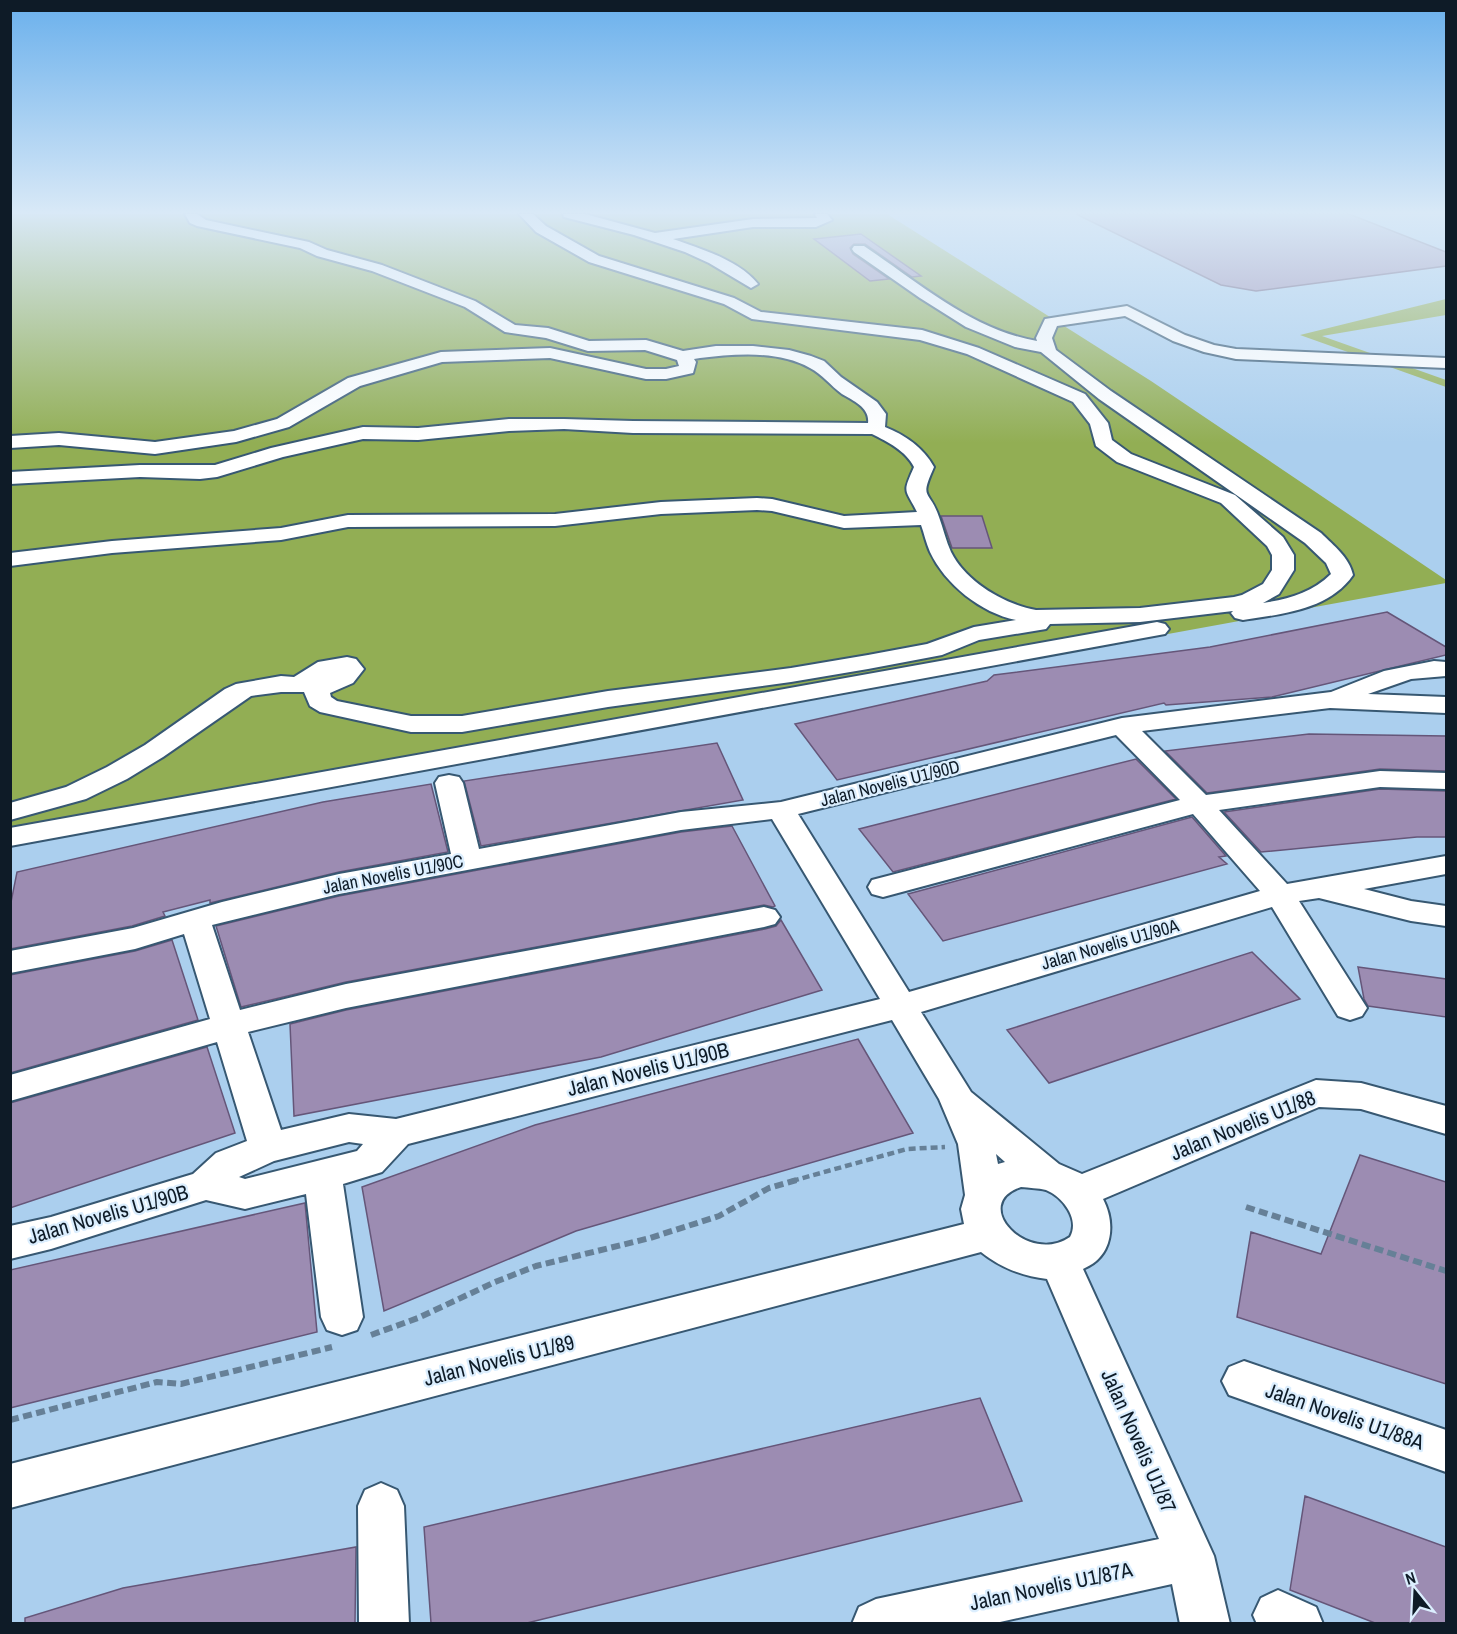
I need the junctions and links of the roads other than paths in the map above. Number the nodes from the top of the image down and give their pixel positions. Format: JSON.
{"nodes":[{"id":1,"x":438,"y":290,"type":"edge"},
{"id":2,"x":694,"y":290,"type":"edge"},
{"id":3,"x":922,"y":290,"type":"edge"},
{"id":4,"x":1047,"y":348,"type":"junction"},
{"id":5,"x":683,"y":357,"type":"junction"},
{"id":6,"x":1446,"y":363,"type":"edge"},
{"id":7,"x":875,"y":429,"type":"junction"},
{"id":8,"x":10,"y":442,"type":"edge"},
{"id":9,"x":10,"y":477,"type":"edge"},
{"id":10,"x":929,"y":518,"type":"junction"},
{"id":11,"x":10,"y":560,"type":"edge"},
{"id":12,"x":1036,"y":617,"type":"junction"},
{"id":13,"x":1446,"y":669,"type":"edge"},
{"id":14,"x":1330,"y":700,"type":"junction"},
{"id":15,"x":1446,"y":705,"type":"edge"},
{"id":16,"x":1122,"y":726,"type":"junction"},
{"id":17,"x":1446,"y":781,"type":"edge"},
{"id":18,"x":449,"y":783,"type":"dead end"},
{"id":19,"x":1198,"y":804,"type":"junction"},
{"id":20,"x":781,"y":810,"type":"junction"},
{"id":21,"x":10,"y":812,"type":"edge"},
{"id":22,"x":10,"y":837,"type":"edge"},
{"id":23,"x":467,"y":860,"type":"junction"},
{"id":24,"x":1446,"y":866,"type":"edge"},
{"id":25,"x":883,"y":886,"type":"dead end"},
{"id":26,"x":1322,"y":889,"type":"junction"},
{"id":27,"x":1280,"y":895,"type":"junction"},
{"id":28,"x":1446,"y":916,"type":"edge"},
{"id":29,"x":764,"y":917,"type":"dead end"},
{"id":30,"x":195,"y":920,"type":"junction"},
{"id":31,"x":10,"y":962,"type":"edge"},
{"id":32,"x":900,"y":1006,"type":"junction"},
{"id":33,"x":1350,"y":1008,"type":"dead end"},
{"id":34,"x":228,"y":1026,"type":"junction"},
{"id":35,"x":10,"y":1088,"type":"edge"},
{"id":36,"x":956,"y":1097,"type":"junction"},
{"id":37,"x":1446,"y":1120,"type":"edge"},
{"id":38,"x":396,"y":1133,"type":"junction"},
{"id":39,"x":268,"y":1148,"type":"junction"},
{"id":40,"x":323,"y":1175,"type":"junction"},
{"id":41,"x":1063,"y":1183,"type":"junction"},
{"id":42,"x":206,"y":1185,"type":"junction"},
{"id":43,"x":986,"y":1214,"type":"junction"},
{"id":44,"x":10,"y":1243,"type":"edge"},
{"id":45,"x":1060,"y":1262,"type":"junction"},
{"id":46,"x":348,"y":1333,"type":"road end"},
{"id":47,"x":1244,"y":1381,"type":"dead end"},
{"id":48,"x":1446,"y":1451,"type":"edge"},
{"id":49,"x":10,"y":1486,"type":"edge"},
{"id":50,"x":381,"y":1506,"type":"dead end"},
{"id":51,"x":1190,"y":1556,"type":"junction"},
{"id":52,"x":384,"y":1623,"type":"edge"},
{"id":53,"x":876,"y":1623,"type":"edge"},
{"id":54,"x":1205,"y":1623,"type":"edge"}],
"edges":[{"from":1,"to":5,"type":"street"},
{"from":2,"to":12,"type":"street"},
{"from":3,"to":4,"type":"street"},
{"from":4,"to":6,"type":"street"},
{"from":4,"to":22,"type":"street"},
{"from":5,"to":7,"type":"street"},
{"from":5,"to":8,"type":"street"},
{"from":7,"to":9,"type":"street"},
{"from":7,"to":10,"type":"street"},
{"from":10,"to":11,"type":"street"},
{"from":10,"to":12,"type":"street"},
{"from":12,"to":21,"type":"street"},
{"from":13,"to":14,"type":"street","name":"Jalan Novelis U1/90D"},
{"from":14,"to":15,"type":"street","name":"Jalan Novelis U1/90D"},
{"from":14,"to":16,"type":"street","name":"Jalan Novelis U1/90D"},
{"from":16,"to":19,"type":"street"},
{"from":16,"to":20,"type":"street","name":"Jalan Novelis U1/90D"},
{"from":17,"to":19,"type":"street"},
{"from":18,"to":23,"type":"street"},
{"from":19,"to":25,"type":"street"},
{"from":19,"to":27,"type":"street"},
{"from":20,"to":23,"type":"street","name":"Jalan Novelis U1/90C"},
{"from":20,"to":32,"type":"street"},
{"from":23,"to":30,"type":"street","name":"Jalan Novelis U1/90C"},
{"from":24,"to":26,"type":"street","name":"Jalan Novelis U1/90A"},
{"from":26,"to":27,"type":"street","name":"Jalan Novelis U1/90A"},
{"from":26,"to":28,"type":"street","name":"Jalan Novelis U1/90A"},
{"from":27,"to":32,"type":"street","name":"Jalan Novelis U1/90A"},
{"from":27,"to":33,"type":"street"},
{"from":29,"to":34,"type":"street"},
{"from":30,"to":31,"type":"street","name":"Jalan Novelis U1/90C"},
{"from":30,"to":34,"type":"street"},
{"from":32,"to":36,"type":"street"},
{"from":32,"to":38,"type":"street","name":"Jalan Novelis U1/90B"},
{"from":34,"to":35,"type":"street"},
{"from":34,"to":39,"type":"street"},
{"from":36,"to":41,"type":"street"},
{"from":36,"to":43,"type":"street"},
{"from":37,"to":41,"type":"street","name":"Jalan Novelis U1/88"},
{"from":38,"to":39,"type":"street","name":"Jalan Novelis U1/90B"},
{"from":38,"to":40,"type":"street","name":"Jalan Novelis U1/90B"},
{"from":39,"to":42,"type":"street","name":"Jalan Novelis U1/90B"},
{"from":40,"to":42,"type":"street","name":"Jalan Novelis U1/90B"},
{"from":40,"to":46,"type":"street"},
{"from":41,"to":43,"type":"street"},
{"from":41,"to":45,"type":"street"},
{"from":42,"to":44,"type":"street","name":"Jalan Novelis U1/90B"},
{"from":43,"to":45,"type":"street"},
{"from":43,"to":49,"type":"street","name":"Jalan Novelis U1/89"},
{"from":45,"to":51,"type":"street","name":"Jalan Novelis U1/87"},
{"from":47,"to":48,"type":"street","name":"Jalan Novelis U1/88A"},
{"from":50,"to":52,"type":"street"},
{"from":51,"to":53,"type":"street","name":"Jalan Novelis U1/87A"},
{"from":51,"to":54,"type":"street","name":"Jalan Novelis U1/87"}]}
